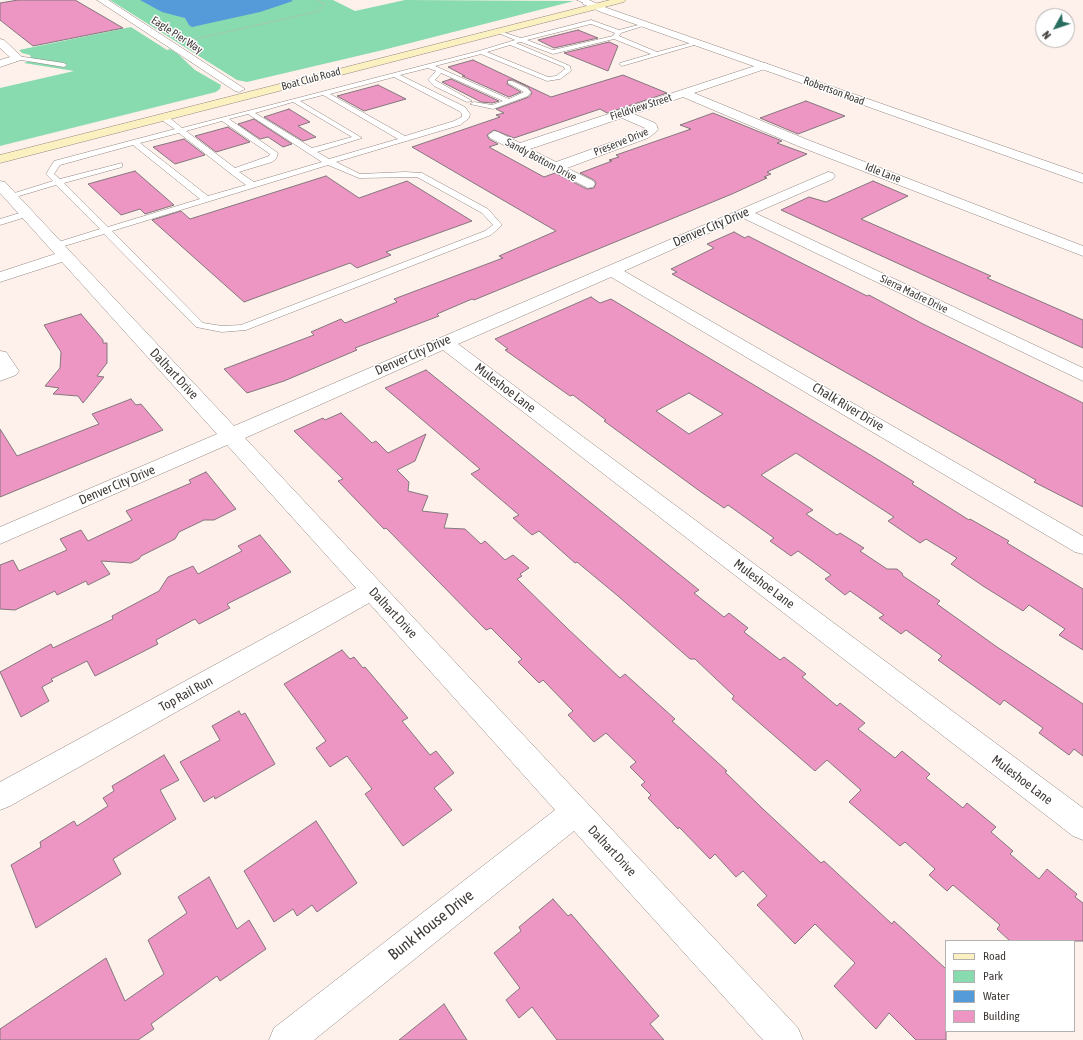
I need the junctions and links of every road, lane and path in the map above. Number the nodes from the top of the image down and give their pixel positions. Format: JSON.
{"nodes":[{"id":1,"x":102,"y":0,"type":"edge"},
{"id":2,"x":316,"y":0,"type":"edge"},
{"id":3,"x":621,"y":0,"type":"edge"},
{"id":4,"x":589,"y":2,"type":"edge"},
{"id":5,"x":644,"y":24,"type":"junction"},
{"id":6,"x":567,"y":28,"type":"junction"},
{"id":7,"x":498,"y":31,"type":"junction"},
{"id":8,"x":554,"y":31,"type":"junction"},
{"id":9,"x":575,"y":31,"type":"dead end"},
{"id":10,"x":542,"y":34,"type":"junction"},
{"id":11,"x":561,"y":34,"type":"dead end"},
{"id":12,"x":617,"y":34,"type":"junction"},
{"id":13,"x":549,"y":38,"type":"dead end"},
{"id":14,"x":188,"y":40,"type":"dead end"},
{"id":15,"x":520,"y":40,"type":"junction"},
{"id":16,"x":0,"y":42,"type":"edge"},
{"id":17,"x":698,"y":43,"type":"junction"},
{"id":18,"x":512,"y":44,"type":"junction"},
{"id":19,"x":481,"y":52,"type":"junction"},
{"id":20,"x":656,"y":54,"type":"junction"},
{"id":21,"x":459,"y":58,"type":"junction"},
{"id":22,"x":16,"y":59,"type":"junction"},
{"id":23,"x":468,"y":62,"type":"dead end"},
{"id":24,"x":0,"y":64,"type":"edge"},
{"id":25,"x":622,"y":64,"type":"dead end"},
{"id":26,"x":64,"y":65,"type":"dead end"},
{"id":27,"x":430,"y":66,"type":"junction"},
{"id":28,"x":764,"y":66,"type":"junction"},
{"id":29,"x":440,"y":70,"type":"junction"},
{"id":30,"x":395,"y":74,"type":"junction"},
{"id":31,"x":510,"y":82,"type":"dead end"},
{"id":32,"x":239,"y":89,"type":"junction"},
{"id":33,"x":684,"y":92,"type":"junction"},
{"id":34,"x":324,"y":93,"type":"junction"},
{"id":35,"x":294,"y":100,"type":"junction"},
{"id":36,"x":509,"y":101,"type":"junction"},
{"id":37,"x":249,"y":112,"type":"junction"},
{"id":38,"x":622,"y":113,"type":"junction"},
{"id":39,"x":163,"y":117,"type":"junction"},
{"id":40,"x":224,"y":118,"type":"junction"},
{"id":41,"x":180,"y":130,"type":"junction"},
{"id":42,"x":494,"y":135,"type":"dead end"},
{"id":43,"x":404,"y":138,"type":"junction"},
{"id":44,"x":134,"y":142,"type":"junction"},
{"id":45,"x":519,"y":148,"type":"junction"},
{"id":46,"x":0,"y":150,"type":"edge"},
{"id":47,"x":311,"y":151,"type":"junction"},
{"id":48,"x":0,"y":159,"type":"edge"},
{"id":49,"x":328,"y":162,"type":"junction"},
{"id":50,"x":119,"y":165,"type":"dead end"},
{"id":51,"x":556,"y":167,"type":"junction"},
{"id":52,"x":233,"y":171,"type":"junction"},
{"id":53,"x":828,"y":176,"type":"dead end"},
{"id":54,"x":1083,"y":179,"type":"edge"},
{"id":55,"x":58,"y":183,"type":"junction"},
{"id":56,"x":588,"y":184,"type":"dead end"},
{"id":57,"x":252,"y":185,"type":"junction"},
{"id":58,"x":5,"y":190,"type":"edge"},
{"id":59,"x":206,"y":199,"type":"junction"},
{"id":60,"x":744,"y":213,"type":"junction"},
{"id":61,"x":26,"y":214,"type":"junction"},
{"id":62,"x":0,"y":222,"type":"edge"},
{"id":63,"x":106,"y":230,"type":"junction"},
{"id":64,"x":60,"y":251,"type":"junction"},
{"id":65,"x":1083,"y":251,"type":"edge"},
{"id":66,"x":611,"y":270,"type":"junction"},
{"id":67,"x":0,"y":277,"type":"edge"},
{"id":68,"x":444,"y":342,"type":"junction"},
{"id":69,"x":0,"y":356,"type":"edge"},
{"id":70,"x":0,"y":375,"type":"edge"},
{"id":71,"x":1083,"y":375,"type":"edge"},
{"id":72,"x":230,"y":436,"type":"junction"},
{"id":73,"x":0,"y":536,"type":"edge"},
{"id":74,"x":1083,"y":546,"type":"edge"},
{"id":75,"x":373,"y":590,"type":"junction"},
{"id":76,"x":0,"y":797,"type":"edge"},
{"id":77,"x":576,"y":811,"type":"junction"},
{"id":78,"x":1083,"y":826,"type":"edge"},
{"id":79,"x":286,"y":1040,"type":"edge"},
{"id":80,"x":786,"y":1040,"type":"edge"}],
"edges":[{"from":1,"to":32,"type":"street","name":"Eagle Pier Way"},
{"from":2,"to":14,"type":"path"},
{"from":3,"to":4,"type":"main road","name":"Boat Club Road"},
{"from":4,"to":5,"type":"street","name":"Robertson Road"},
{"from":4,"to":7,"type":"main road","name":"Boat Club Road"},
{"from":4,"to":32,"type":"main road","name":"Boat Club Road"},
{"from":5,"to":12,"type":"lane"},
{"from":5,"to":17,"type":"street","name":"Robertson Road"},
{"from":6,"to":8,"type":"lane"},
{"from":6,"to":9,"type":"lane"},
{"from":6,"to":12,"type":"lane"},
{"from":7,"to":15,"type":"lane"},
{"from":7,"to":39,"type":"main road","name":"Boat Club Road"},
{"from":8,"to":10,"type":"lane"},
{"from":8,"to":11,"type":"lane"},
{"from":10,"to":13,"type":"lane"},
{"from":10,"to":15,"type":"lane"},
{"from":12,"to":15,"type":"lane"},
{"from":12,"to":20,"type":"lane"},
{"from":15,"to":18,"type":"lane"},
{"from":16,"to":22,"type":"street"},
{"from":17,"to":20,"type":"lane"},
{"from":17,"to":28,"type":"street","name":"Robertson Road"},
{"from":18,"to":19,"type":"lane"},
{"from":18,"to":19,"type":"lane"},
{"from":19,"to":21,"type":"lane"},
{"from":20,"to":25,"type":"lane"},
{"from":21,"to":23,"type":"lane"},
{"from":21,"to":27,"type":"lane"},
{"from":22,"to":24,"type":"street"},
{"from":22,"to":26,"type":"lane"},
{"from":27,"to":29,"type":"lane"},
{"from":27,"to":30,"type":"lane"},
{"from":28,"to":33,"type":"street","name":"Fieldview Street"},
{"from":28,"to":54,"type":"street","name":"Robertson Road"},
{"from":29,"to":36,"type":"lane"},
{"from":29,"to":36,"type":"lane"},
{"from":30,"to":34,"type":"lane"},
{"from":30,"to":43,"type":"lane"},
{"from":31,"to":36,"type":"lane"},
{"from":32,"to":46,"type":"main road","name":"Boat Club Road"},
{"from":33,"to":38,"type":"street","name":"Fieldview Street"},
{"from":33,"to":65,"type":"street","name":"Idle Lane"},
{"from":34,"to":35,"type":"lane"},
{"from":34,"to":43,"type":"lane"},
{"from":35,"to":37,"type":"lane"},
{"from":35,"to":47,"type":"lane"},
{"from":37,"to":40,"type":"lane"},
{"from":37,"to":47,"type":"lane"},
{"from":38,"to":45,"type":"street","name":"Fieldview Street"},
{"from":38,"to":51,"type":"street","name":"Preserve Drive"},
{"from":39,"to":41,"type":"lane"},
{"from":39,"to":48,"type":"main road","name":"Boat Club Road"},
{"from":40,"to":41,"type":"lane"},
{"from":40,"to":52,"type":"lane"},
{"from":41,"to":44,"type":"lane"},
{"from":41,"to":52,"type":"lane"},
{"from":42,"to":45,"type":"street","name":"Sandy Bottom Drive"},
{"from":43,"to":49,"type":"lane"},
{"from":44,"to":55,"type":"lane"},
{"from":44,"to":59,"type":"lane"},
{"from":45,"to":51,"type":"street","name":"Sandy Bottom Drive"},
{"from":47,"to":49,"type":"lane"},
{"from":49,"to":57,"type":"lane"},
{"from":49,"to":63,"type":"lane"},
{"from":50,"to":55,"type":"lane"},
{"from":51,"to":56,"type":"street","name":"Sandy Bottom Drive"},
{"from":52,"to":57,"type":"lane"},
{"from":53,"to":60,"type":"street","name":"Denver City Drive"},
{"from":55,"to":58,"type":"lane"},
{"from":55,"to":63,"type":"lane"},
{"from":57,"to":59,"type":"lane"},
{"from":58,"to":61,"type":"street","name":"Dalhart Drive"},
{"from":59,"to":63,"type":"lane"},
{"from":60,"to":66,"type":"street","name":"Denver City Drive"},
{"from":60,"to":71,"type":"street","name":"Sierra Madre Drive"},
{"from":61,"to":62,"type":"lane"},
{"from":61,"to":64,"type":"street","name":"Dalhart Drive"},
{"from":63,"to":64,"type":"lane"},
{"from":64,"to":67,"type":"street"},
{"from":64,"to":72,"type":"street","name":"Dalhart Drive"},
{"from":66,"to":68,"type":"street","name":"Denver City Drive"},
{"from":66,"to":74,"type":"street","name":"Chalk River Drive"},
{"from":68,"to":72,"type":"street","name":"Denver City Drive"},
{"from":68,"to":78,"type":"street","name":"Muleshoe Lane"},
{"from":69,"to":70,"type":"street"},
{"from":72,"to":73,"type":"street","name":"Denver City Drive"},
{"from":72,"to":75,"type":"street","name":"Dalhart Drive"},
{"from":75,"to":76,"type":"street","name":"Top Rail Run"},
{"from":75,"to":77,"type":"street","name":"Dalhart Drive"},
{"from":77,"to":79,"type":"street","name":"Bunk House Drive"},
{"from":77,"to":80,"type":"street","name":"Dalhart Drive"}]}
